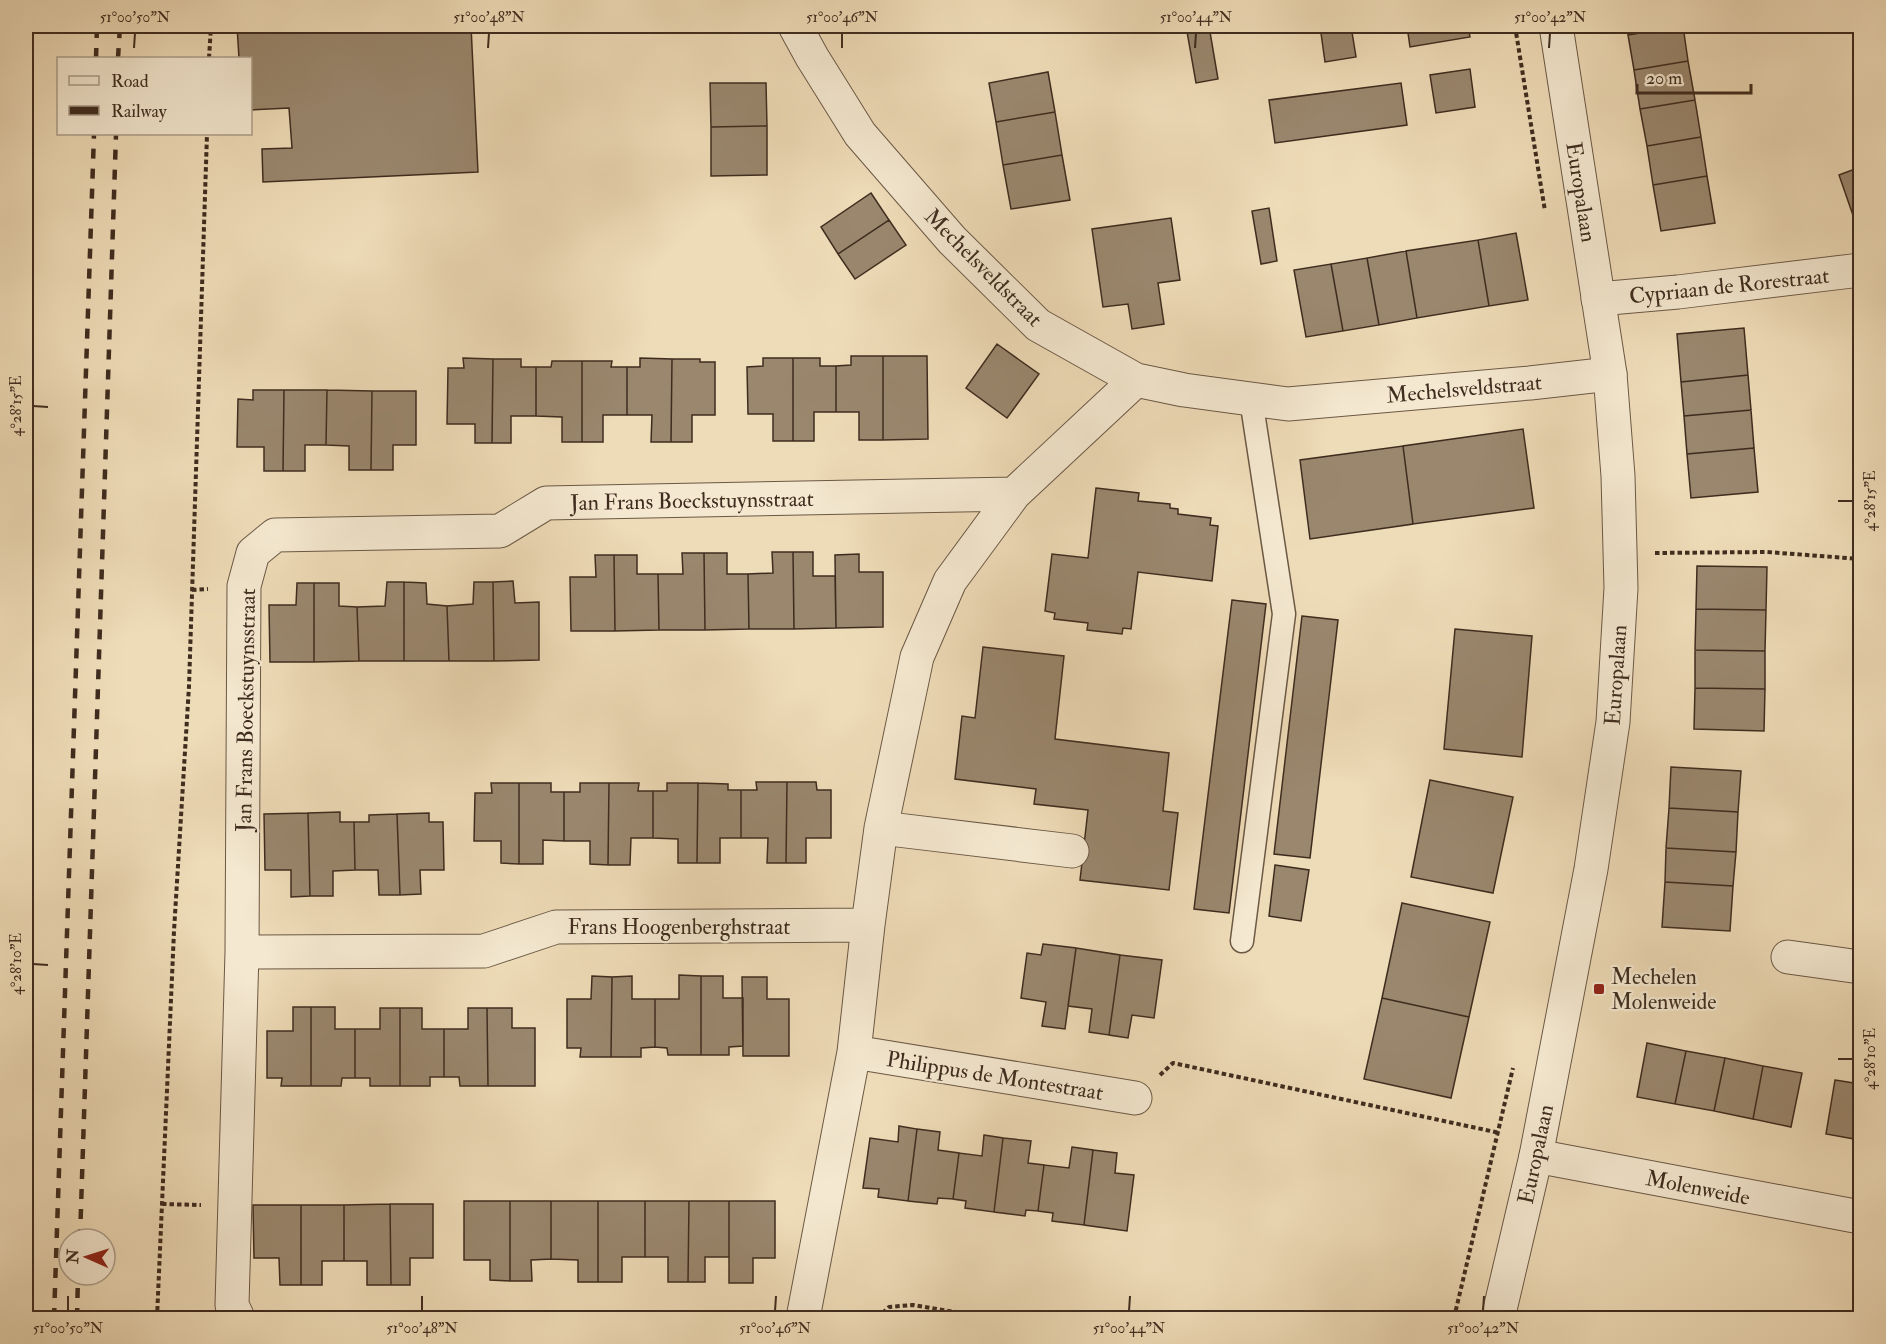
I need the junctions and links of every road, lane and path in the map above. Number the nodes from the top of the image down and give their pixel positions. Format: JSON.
{"nodes":[{"id":1,"x":211,"y":26,"type":"edge"},
{"id":2,"x":795,"y":26,"type":"edge"},
{"id":3,"x":1515,"y":26,"type":"edge"},
{"id":4,"x":1556,"y":26,"type":"edge"},
{"id":5,"x":209,"y":57,"type":"edge"},
{"id":6,"x":207,"y":135,"type":"edge"},
{"id":7,"x":1545,"y":213,"type":"dead end"},
{"id":8,"x":1860,"y":270,"type":"edge"},
{"id":9,"x":1598,"y":299,"type":"junction"},
{"id":10,"x":1610,"y":374,"type":"junction"},
{"id":11,"x":1136,"y":380,"type":"junction"},
{"id":12,"x":1251,"y":399,"type":"junction"},
{"id":13,"x":1014,"y":494,"type":"junction"},
{"id":14,"x":1620,"y":553,"type":"junction"},
{"id":15,"x":1860,"y":559,"type":"edge"},
{"id":16,"x":882,"y":828,"type":"junction"},
{"id":17,"x":1072,"y":851,"type":"dead end"},
{"id":18,"x":868,"y":925,"type":"junction"},
{"id":19,"x":1242,"y":941,"type":"dead end"},
{"id":20,"x":243,"y":951,"type":"junction"},
{"id":21,"x":1788,"y":957,"type":"dead end"},
{"id":22,"x":1860,"y":967,"type":"edge"},
{"id":23,"x":854,"y":1052,"type":"junction"},
{"id":24,"x":1513,"y":1066,"type":"dead end"},
{"id":25,"x":1136,"y":1098,"type":"joint"},
{"id":26,"x":1498,"y":1132,"type":"junction"},
{"id":27,"x":1539,"y":1143,"type":"junction"},
{"id":28,"x":1860,"y":1217,"type":"edge"},
{"id":29,"x":157,"y":1318,"type":"edge"},
{"id":30,"x":238,"y":1318,"type":"edge"},
{"id":31,"x":804,"y":1318,"type":"edge"},
{"id":32,"x":877,"y":1318,"type":"edge"},
{"id":33,"x":992,"y":1318,"type":"edge"},
{"id":34,"x":1454,"y":1318,"type":"edge"},
{"id":35,"x":1498,"y":1318,"type":"edge"}],
"edges":[{"from":1,"to":5,"type":"path"},
{"from":2,"to":11,"type":"street","name":"Mechelsveldstraat"},
{"from":3,"to":7,"type":"path"},
{"from":4,"to":9,"type":"street","name":"Europalaan"},
{"from":6,"to":29,"type":"path"},
{"from":8,"to":9,"type":"street","name":"Cypriaan de Rorestraat"},
{"from":9,"to":10,"type":"street","name":"Europalaan"},
{"from":10,"to":12,"type":"street","name":"Mechelsveldstraat"},
{"from":10,"to":14,"type":"street","name":"Europalaan"},
{"from":11,"to":12,"type":"street","name":"Mechelsveldstraat"},
{"from":11,"to":13,"type":"street","name":"Philippus de Montestraat"},
{"from":12,"to":19,"type":"lane"},
{"from":13,"to":16,"type":"street","name":"Philippus de Montestraat"},
{"from":13,"to":20,"type":"street","name":"Jan Frans Boeckstuynsstraat"},
{"from":14,"to":15,"type":"path"},
{"from":14,"to":27,"type":"street","name":"Europalaan"},
{"from":16,"to":17,"type":"street"},
{"from":16,"to":18,"type":"street","name":"Philippus de Montestraat"},
{"from":18,"to":20,"type":"street","name":"Frans Hoogenberghstraat"},
{"from":18,"to":23,"type":"street","name":"Philippus de Montestraat"},
{"from":20,"to":30,"type":"street","name":"Jan Frans Boeckstuynsstraat"},
{"from":21,"to":22,"type":"street"},
{"from":23,"to":25,"type":"street","name":"Philippus de Montestraat"},
{"from":23,"to":31,"type":"street","name":"Philippus de Montestraat"},
{"from":24,"to":26,"type":"path"},
{"from":25,"to":26,"type":"path"},
{"from":26,"to":27,"type":"path"},
{"from":26,"to":34,"type":"path"},
{"from":27,"to":28,"type":"street","name":"Molenweide"},
{"from":27,"to":35,"type":"street","name":"Europalaan"},
{"from":32,"to":33,"type":"path"}]}
